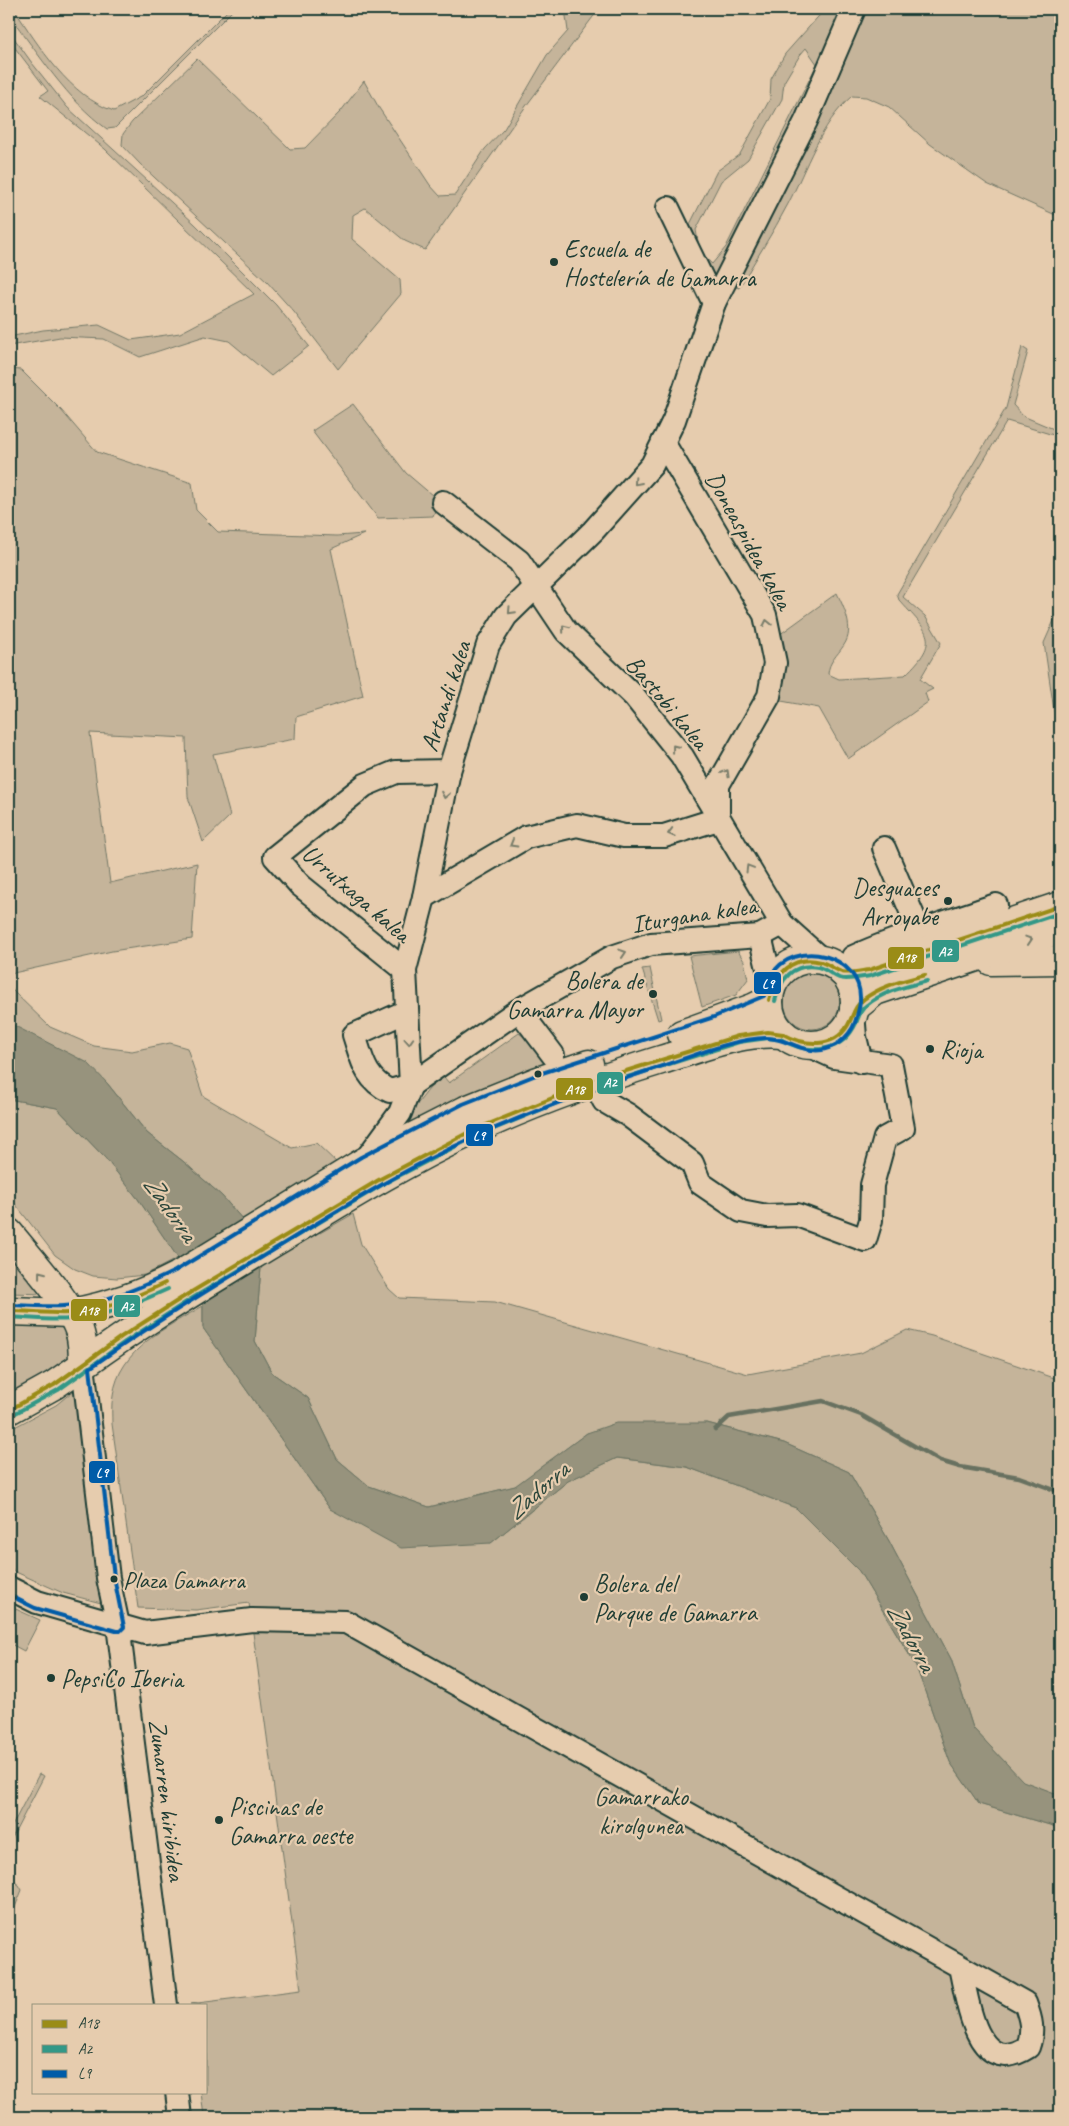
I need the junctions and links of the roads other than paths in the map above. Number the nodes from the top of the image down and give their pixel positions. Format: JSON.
{"nodes":[{"id":1,"x":854,"y":9,"type":"edge"},
{"id":2,"x":668,"y":208,"type":"dead end"},
{"id":3,"x":714,"y":303,"type":"junction"},
{"id":4,"x":663,"y":442,"type":"junction"},
{"id":5,"x":443,"y":502,"type":"dead end"},
{"id":6,"x":535,"y":586,"type":"junction"},
{"id":7,"x":450,"y":771,"type":"junction"},
{"id":8,"x":718,"y":820,"type":"junction"},
{"id":9,"x":884,"y":848,"type":"dead end"},
{"id":10,"x":1060,"y":896,"type":"edge"},
{"id":11,"x":424,"y":897,"type":"junction"},
{"id":12,"x":996,"y":905,"type":"dead end"},
{"id":13,"x":1060,"y":906,"type":"edge"},
{"id":14,"x":1022,"y":918,"type":"junction"},
{"id":15,"x":782,"y":924,"type":"junction"},
{"id":16,"x":1060,"y":929,"type":"edge"},
{"id":17,"x":920,"y":932,"type":"junction"},
{"id":18,"x":760,"y":936,"type":"junction"},
{"id":19,"x":1060,"y":960,"type":"edge"},
{"id":20,"x":964,"y":961,"type":"junction"},
{"id":21,"x":838,"y":968,"type":"junction"},
{"id":22,"x":405,"y":970,"type":"junction"},
{"id":23,"x":770,"y":993,"type":"junction"},
{"id":24,"x":519,"y":1010,"type":"junction"},
{"id":25,"x":854,"y":1010,"type":"junction"},
{"id":26,"x":407,"y":1011,"type":"junction"},
{"id":27,"x":783,"y":1034,"type":"junction"},
{"id":28,"x":808,"y":1045,"type":"junction"},
{"id":29,"x":553,"y":1054,"type":"dead end"},
{"id":30,"x":861,"y":1062,"type":"junction"},
{"id":31,"x":411,"y":1085,"type":"junction"},
{"id":32,"x":597,"y":1087,"type":"junction"},
{"id":33,"x":364,"y":1162,"type":"junction"},
{"id":34,"x":338,"y":1192,"type":"junction"},
{"id":35,"x":9,"y":1233,"type":"edge"},
{"id":36,"x":183,"y":1285,"type":"junction"},
{"id":37,"x":9,"y":1311,"type":"edge"},
{"id":38,"x":71,"y":1312,"type":"junction"},
{"id":39,"x":83,"y":1365,"type":"junction"},
{"id":40,"x":9,"y":1410,"type":"edge"},
{"id":41,"x":9,"y":1588,"type":"edge"},
{"id":42,"x":118,"y":1625,"type":"junction"},
{"id":43,"x":960,"y":1968,"type":"dead end"},
{"id":44,"x":166,"y":2004,"type":"edge"},
{"id":45,"x":177,"y":2094,"type":"edge"},
{"id":46,"x":180,"y":2117,"type":"edge"}],
"edges":[{"from":1,"to":3,"type":"street","name":"Artandi kalea"},
{"from":2,"to":3,"type":"street"},
{"from":3,"to":4,"type":"street","name":"Artandi kalea"},
{"from":4,"to":6,"type":"street","name":"Artandi kalea","one_way":true},
{"from":8,"to":4,"type":"street","name":"Doneaspidea kalea","one_way":true},
{"from":5,"to":6,"type":"street","name":"Bastobi kalea"},
{"from":6,"to":7,"type":"street","name":"Artandi kalea","one_way":true},
{"from":8,"to":6,"type":"street","name":"Bastobi kalea","one_way":true},
{"from":7,"to":11,"type":"street","name":"Artandi kalea","one_way":true},
{"from":7,"to":22,"type":"street","name":"Urrutxaga kalea"},
{"from":8,"to":11,"type":"street","one_way":true},
{"from":15,"to":8,"type":"street","name":"Bastobi kalea","one_way":true},
{"from":9,"to":17,"type":"street"},
{"from":10,"to":14,"type":"main road"},
{"from":11,"to":22,"type":"street","name":"Artandi kalea"},
{"from":12,"to":17,"type":"street"},
{"from":13,"to":14,"type":"main road"},
{"from":14,"to":21,"type":"main road"},
{"from":15,"to":18,"type":"street","name":"Iturgana kalea"},
{"from":15,"to":21,"type":"street","name":"Bastobi kalea"},
{"from":20,"to":16,"type":"main road","one_way":true},
{"from":17,"to":21,"type":"street"},
{"from":18,"to":23,"type":"street"},
{"from":24,"to":18,"type":"street","name":"Iturgana kalea","one_way":true},
{"from":19,"to":20,"type":"main road"},
{"from":20,"to":25,"type":"main road"},
{"from":21,"to":23,"type":"main road"},
{"from":21,"to":25,"type":"main road"},
{"from":22,"to":26,"type":"street","name":"Artandi kalea"},
{"from":23,"to":27,"type":"main road"},
{"from":23,"to":33,"type":"main road"},
{"from":24,"to":29,"type":"street"},
{"from":24,"to":31,"type":"street","name":"Iturgana kalea"},
{"from":25,"to":28,"type":"main road"},
{"from":25,"to":30,"type":"street"},
{"from":26,"to":31,"type":"street","name":"Artandi kalea","one_way":true},
{"from":26,"to":31,"type":"street"},
{"from":27,"to":28,"type":"main road"},
{"from":27,"to":32,"type":"main road"},
{"from":28,"to":30,"type":"street"},
{"from":30,"to":32,"type":"street"},
{"from":31,"to":33,"type":"street","name":"Artandi kalea"},
{"from":32,"to":34,"type":"main road"},
{"from":33,"to":34,"type":"main road"},
{"from":34,"to":36,"type":"main road"},
{"from":38,"to":35,"type":"main road","one_way":true},
{"from":36,"to":38,"type":"main road"},
{"from":36,"to":39,"type":"main road"},
{"from":37,"to":38,"type":"main road"},
{"from":38,"to":39,"type":"main road"},
{"from":39,"to":40,"type":"main road"},
{"from":39,"to":42,"type":"street","name":"Zumarren hiribidea"},
{"from":41,"to":42,"type":"street"},
{"from":42,"to":43,"type":"street"},
{"from":42,"to":44,"type":"street","name":"Zumarren hiribidea"},
{"from":45,"to":46,"type":"street"}]}
